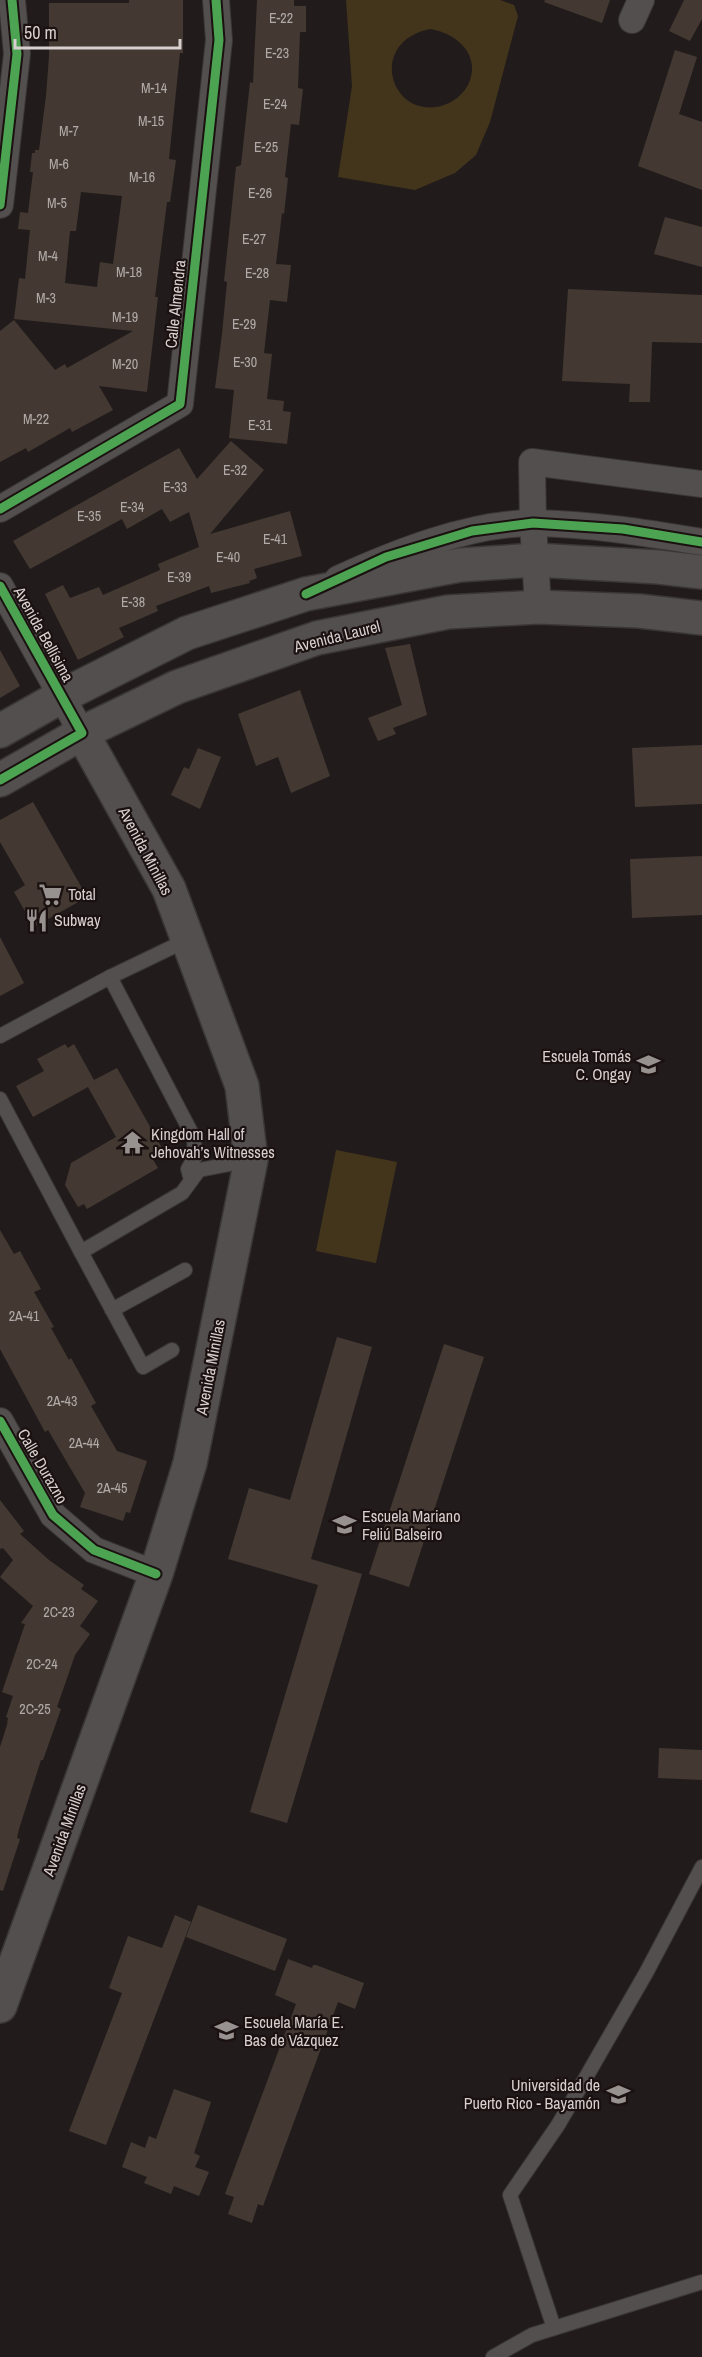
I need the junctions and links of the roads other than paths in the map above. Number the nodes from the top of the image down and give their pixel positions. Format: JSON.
{"nodes":[{"id":1,"x":12,"y":0,"type":"edge"},
{"id":2,"x":216,"y":0,"type":"edge"},
{"id":3,"x":0,"y":205,"type":"edge"},
{"id":4,"x":702,"y":484,"type":"edge"},
{"id":5,"x":0,"y":509,"type":"edge"},
{"id":6,"x":533,"y":523,"type":"junction"},
{"id":7,"x":702,"y":542,"type":"edge"},
{"id":8,"x":535,"y":560,"type":"junction"},
{"id":9,"x":702,"y":572,"type":"edge"},
{"id":10,"x":0,"y":586,"type":"edge"},
{"id":11,"x":306,"y":594,"type":"junction"},
{"id":12,"x":538,"y":607,"type":"junction"},
{"id":13,"x":702,"y":618,"type":"edge"},
{"id":14,"x":62,"y":696,"type":"junction"},
{"id":15,"x":0,"y":731,"type":"edge"},
{"id":16,"x":82,"y":733,"type":"junction"},
{"id":17,"x":0,"y":780,"type":"edge"},
{"id":18,"x":187,"y":940,"type":"junction"},
{"id":19,"x":110,"y":977,"type":"junction"},
{"id":20,"x":0,"y":1036,"type":"edge"},
{"id":21,"x":0,"y":1099,"type":"edge"},
{"id":22,"x":251,"y":1160,"type":"junction"},
{"id":23,"x":191,"y":1180,"type":"junction"},
{"id":24,"x":81,"y":1252,"type":"junction"},
{"id":25,"x":184,"y":1270,"type":"dead end"},
{"id":26,"x":112,"y":1310,"type":"junction"},
{"id":27,"x":172,"y":1350,"type":"dead end"},
{"id":28,"x":0,"y":1421,"type":"edge"},
{"id":29,"x":156,"y":1574,"type":"junction"},
{"id":30,"x":702,"y":1867,"type":"edge"},
{"id":31,"x":0,"y":2006,"type":"edge"},
{"id":32,"x":702,"y":2282,"type":"edge"},
{"id":33,"x":554,"y":2328,"type":"junction"},
{"id":34,"x":493,"y":2357,"type":"edge"}],
"edges":[{"from":1,"to":3,"type":"street"},
{"from":2,"to":5,"type":"street","name":"Calle Almendra"},
{"from":4,"to":6,"type":"street"},
{"from":6,"to":7,"type":"street"},
{"from":6,"to":8,"type":"street"},
{"from":6,"to":11,"type":"street"},
{"from":8,"to":9,"type":"main road"},
{"from":8,"to":11,"type":"main road"},
{"from":8,"to":12,"type":"street"},
{"from":10,"to":14,"type":"street","name":"Avenida Bellísima"},
{"from":11,"to":14,"type":"main road"},
{"from":12,"to":13,"type":"main road","name":"Avenida Laurel"},
{"from":12,"to":16,"type":"main road","name":"Avenida Laurel"},
{"from":14,"to":15,"type":"main road"},
{"from":14,"to":16,"type":"street","name":"Avenida Bellísima"},
{"from":16,"to":17,"type":"main road","name":"Avenida Laurel"},
{"from":16,"to":18,"type":"main road","name":"Avenida Minillas"},
{"from":18,"to":19,"type":"lane"},
{"from":18,"to":22,"type":"main road","name":"Avenida Minillas"},
{"from":19,"to":20,"type":"lane"},
{"from":19,"to":23,"type":"lane"},
{"from":21,"to":24,"type":"lane"},
{"from":22,"to":23,"type":"lane"},
{"from":22,"to":29,"type":"main road","name":"Avenida Minillas"},
{"from":23,"to":24,"type":"lane"},
{"from":24,"to":26,"type":"lane"},
{"from":25,"to":26,"type":"lane"},
{"from":26,"to":27,"type":"lane"},
{"from":28,"to":29,"type":"street","name":"Calle Durazno"},
{"from":29,"to":31,"type":"main road","name":"Avenida Minillas"},
{"from":30,"to":33,"type":"lane"},
{"from":32,"to":33,"type":"lane"},
{"from":33,"to":34,"type":"lane"}]}
